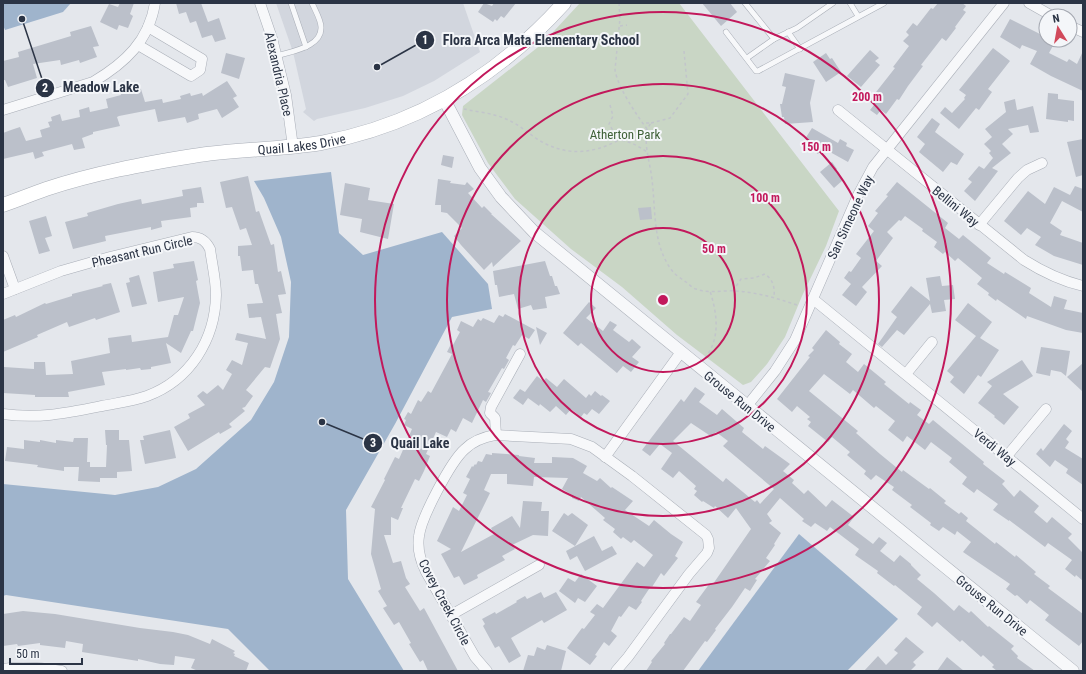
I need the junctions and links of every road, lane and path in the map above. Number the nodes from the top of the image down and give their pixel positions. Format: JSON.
{"nodes":[{"id":1,"x":155,"y":3,"type":"edge"},
{"id":2,"x":260,"y":3,"type":"edge"},
{"id":3,"x":291,"y":3,"type":"edge"},
{"id":4,"x":312,"y":3,"type":"edge"},
{"id":5,"x":564,"y":3,"type":"edge"},
{"id":6,"x":619,"y":3,"type":"edge"},
{"id":7,"x":746,"y":3,"type":"edge"},
{"id":8,"x":833,"y":3,"type":"edge"},
{"id":9,"x":850,"y":3,"type":"edge"},
{"id":10,"x":1004,"y":3,"type":"edge"},
{"id":11,"x":1029,"y":3,"type":"edge"},
{"id":12,"x":882,"y":4,"type":"edge"},
{"id":13,"x":1038,"y":8,"type":"edge"},
{"id":14,"x":858,"y":16,"type":"junction"},
{"id":15,"x":627,"y":25,"type":"dead end"},
{"id":16,"x":620,"y":26,"type":"junction"},
{"id":17,"x":148,"y":27,"type":"junction"},
{"id":18,"x":726,"y":32,"type":"dead end"},
{"id":19,"x":788,"y":32,"type":"junction"},
{"id":20,"x":774,"y":38,"type":"junction"},
{"id":21,"x":138,"y":45,"type":"junction"},
{"id":22,"x":306,"y":47,"type":"junction"},
{"id":23,"x":800,"y":49,"type":"junction"},
{"id":24,"x":684,"y":51,"type":"dead end"},
{"id":25,"x":277,"y":56,"type":"junction"},
{"id":26,"x":747,"y":58,"type":"junction"},
{"id":27,"x":444,"y":99,"type":"junction"},
{"id":28,"x":610,"y":105,"type":"dead end"},
{"id":29,"x":464,"y":109,"type":"dead end"},
{"id":30,"x":3,"y":110,"type":"edge"},
{"id":31,"x":838,"y":110,"type":"dead end"},
{"id":32,"x":651,"y":122,"type":"junction"},
{"id":33,"x":642,"y":123,"type":"junction"},
{"id":34,"x":647,"y":129,"type":"junction"},
{"id":35,"x":618,"y":140,"type":"junction"},
{"id":36,"x":293,"y":147,"type":"junction"},
{"id":37,"x":886,"y":149,"type":"junction"},
{"id":38,"x":647,"y":152,"type":"junction"},
{"id":39,"x":1042,"y":163,"type":"dead end"},
{"id":40,"x":3,"y":205,"type":"edge"},
{"id":41,"x":979,"y":225,"type":"junction"},
{"id":42,"x":3,"y":256,"type":"edge"},
{"id":43,"x":1083,"y":286,"type":"edge"},
{"id":44,"x":15,"y":289,"type":"junction"},
{"id":45,"x":710,"y":291,"type":"junction"},
{"id":46,"x":734,"y":291,"type":"junction"},
{"id":47,"x":3,"y":294,"type":"edge"},
{"id":48,"x":774,"y":298,"type":"junction"},
{"id":49,"x":813,"y":299,"type":"junction"},
{"id":50,"x":797,"y":305,"type":"dead end"},
{"id":51,"x":932,"y":342,"type":"dead end"},
{"id":52,"x":681,"y":352,"type":"junction"},
{"id":53,"x":520,"y":354,"type":"dead end"},
{"id":54,"x":698,"y":366,"type":"junction"},
{"id":55,"x":906,"y":374,"type":"junction"},
{"id":56,"x":747,"y":406,"type":"junction"},
{"id":57,"x":1046,"y":409,"type":"dead end"},
{"id":58,"x":3,"y":414,"type":"edge"},
{"id":59,"x":496,"y":435,"type":"junction"},
{"id":60,"x":1007,"y":456,"type":"junction"},
{"id":61,"x":605,"y":457,"type":"junction"},
{"id":62,"x":1083,"y":519,"type":"edge"},
{"id":63,"x":539,"y":565,"type":"dead end"},
{"id":64,"x":451,"y":615,"type":"junction"},
{"id":65,"x":3,"y":669,"type":"edge"},
{"id":66,"x":62,"y":671,"type":"edge"},
{"id":67,"x":487,"y":671,"type":"edge"},
{"id":68,"x":616,"y":671,"type":"edge"},
{"id":69,"x":1072,"y":671,"type":"edge"}],
"edges":[{"from":1,"to":17,"type":"street"},
{"from":2,"to":25,"type":"street","name":"Alexandria Place"},
{"from":3,"to":22,"type":"lane"},
{"from":4,"to":22,"type":"lane"},
{"from":5,"to":27,"type":"main road","name":"Quail Lakes Drive"},
{"from":6,"to":16,"type":"path"},
{"from":7,"to":20,"type":"lane"},
{"from":8,"to":19,"type":"lane"},
{"from":9,"to":14,"type":"lane"},
{"from":10,"to":37,"type":"street","name":"San Simeone Way"},
{"from":11,"to":13,"type":"street"},
{"from":12,"to":14,"type":"lane"},
{"from":14,"to":23,"type":"lane"},
{"from":15,"to":16,"type":"path"},
{"from":16,"to":33,"type":"path"},
{"from":17,"to":21,"type":"street"},
{"from":17,"to":21,"type":"street"},
{"from":18,"to":26,"type":"lane"},
{"from":19,"to":20,"type":"lane"},
{"from":19,"to":23,"type":"lane"},
{"from":20,"to":26,"type":"lane"},
{"from":21,"to":30,"type":"street"},
{"from":22,"to":25,"type":"lane"},
{"from":23,"to":26,"type":"lane"},
{"from":24,"to":32,"type":"path"},
{"from":25,"to":36,"type":"street","name":"Alexandria Place"},
{"from":27,"to":36,"type":"main road","name":"Quail Lakes Drive"},
{"from":27,"to":52,"type":"street","name":"Grouse Run Drive"},
{"from":28,"to":35,"type":"path"},
{"from":29,"to":35,"type":"path"},
{"from":31,"to":37,"type":"street","name":"Bellini Way"},
{"from":32,"to":33,"type":"path"},
{"from":32,"to":34,"type":"path"},
{"from":33,"to":34,"type":"path"},
{"from":34,"to":38,"type":"path"},
{"from":35,"to":38,"type":"path"},
{"from":36,"to":40,"type":"main road","name":"Quail Lakes Drive"},
{"from":37,"to":41,"type":"street","name":"Bellini Way"},
{"from":37,"to":49,"type":"street","name":"San Simeone Way"},
{"from":38,"to":45,"type":"path"},
{"from":39,"to":41,"type":"street"},
{"from":41,"to":43,"type":"street","name":"Bellini Way"},
{"from":42,"to":44,"type":"street"},
{"from":44,"to":47,"type":"street","name":"Pheasant Run Circle"},
{"from":44,"to":58,"type":"street","name":"Pheasant Run Circle"},
{"from":45,"to":46,"type":"path"},
{"from":45,"to":54,"type":"path"},
{"from":46,"to":48,"type":"path"},
{"from":46,"to":48,"type":"path"},
{"from":48,"to":50,"type":"path"},
{"from":49,"to":55,"type":"street","name":"Verdi Way"},
{"from":49,"to":56,"type":"street","name":"San Simeone Way"},
{"from":51,"to":55,"type":"street"},
{"from":52,"to":54,"type":"street","name":"Grouse Run Drive"},
{"from":52,"to":61,"type":"street"},
{"from":53,"to":59,"type":"street"},
{"from":54,"to":56,"type":"street","name":"Grouse Run Drive"},
{"from":55,"to":60,"type":"street","name":"Verdi Way"},
{"from":56,"to":69,"type":"street","name":"Grouse Run Drive"},
{"from":57,"to":60,"type":"street"},
{"from":59,"to":61,"type":"street","name":"Covey Creek Circle"},
{"from":59,"to":64,"type":"street","name":"Covey Creek Circle"},
{"from":60,"to":62,"type":"street","name":"Verdi Way"},
{"from":61,"to":68,"type":"street","name":"Covey Creek Circle"},
{"from":63,"to":64,"type":"street"},
{"from":64,"to":67,"type":"street","name":"Covey Creek Circle"},
{"from":65,"to":66,"type":"street"}]}
